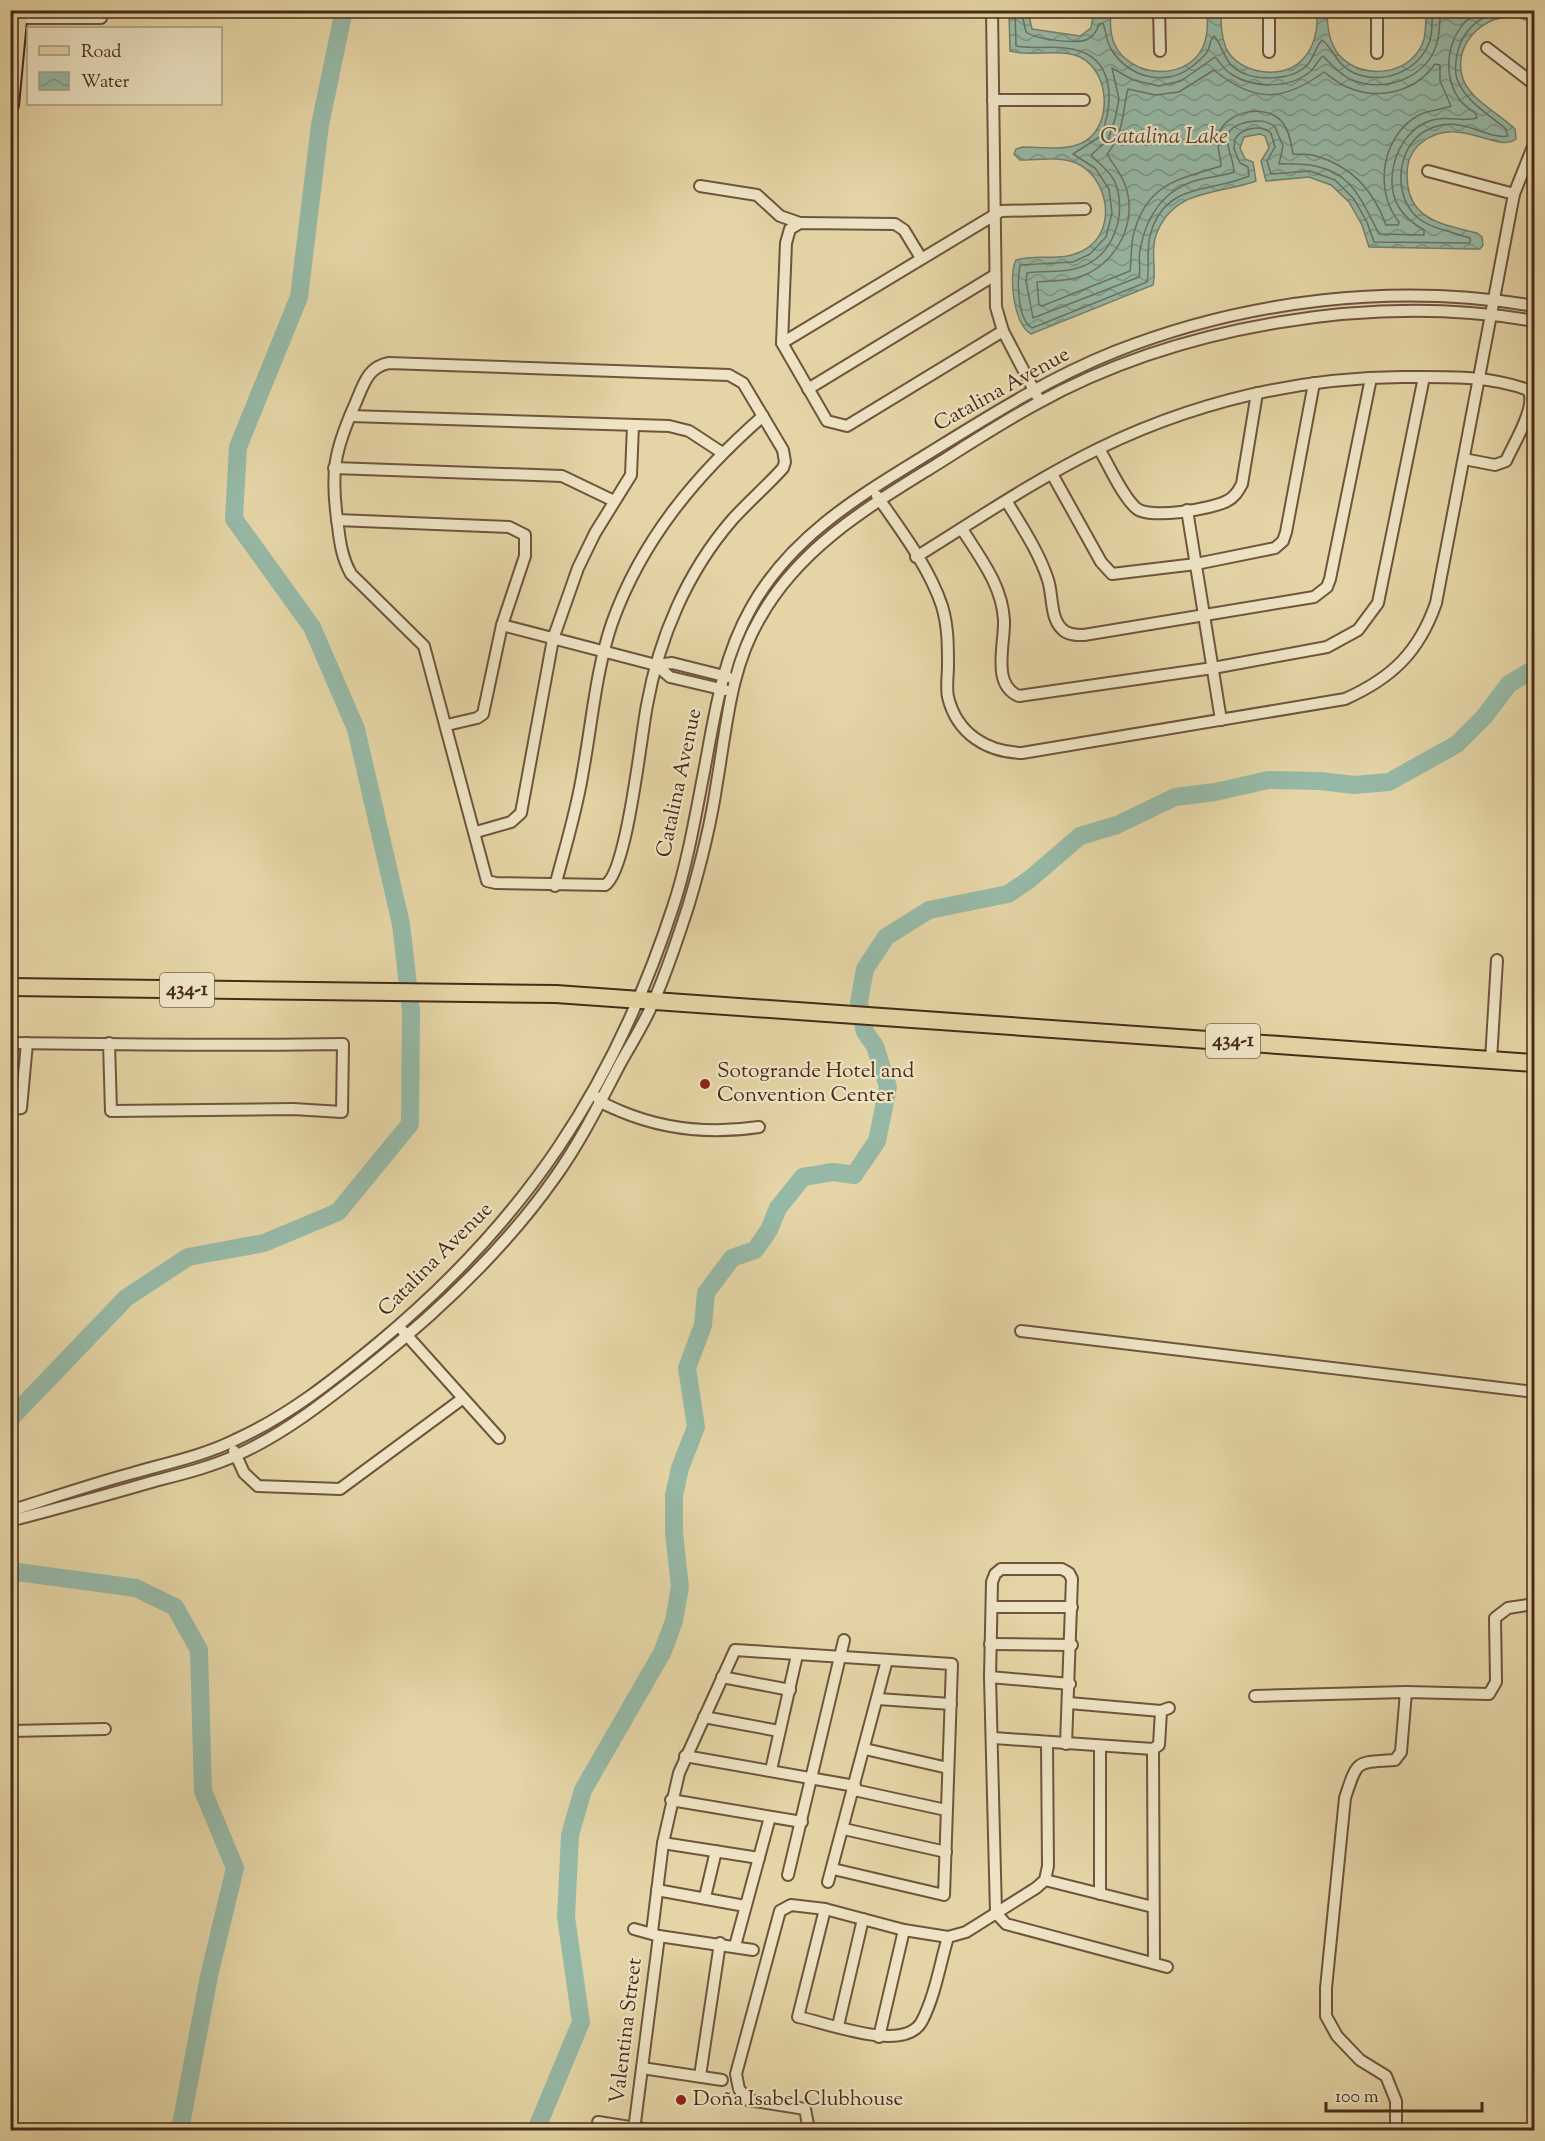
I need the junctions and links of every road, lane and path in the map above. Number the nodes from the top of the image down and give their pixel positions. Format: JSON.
{"nodes":[{"id":1,"x":992,"y":10,"type":"edge"},
{"id":2,"x":1159,"y":10,"type":"edge"},
{"id":3,"x":1269,"y":10,"type":"edge"},
{"id":4,"x":1377,"y":10,"type":"edge"},
{"id":5,"x":16,"y":16,"type":"edge"},
{"id":6,"x":101,"y":18,"type":"dead end"},
{"id":7,"x":1487,"y":48,"type":"dead end"},
{"id":8,"x":1160,"y":51,"type":"dead end"},
{"id":9,"x":1269,"y":52,"type":"dead end"},
{"id":10,"x":1377,"y":53,"type":"dead end"},
{"id":11,"x":1534,"y":84,"type":"edge"},
{"id":12,"x":993,"y":100,"type":"junction"},
{"id":13,"x":1084,"y":100,"type":"dead end"},
{"id":14,"x":10,"y":105,"type":"edge"},
{"id":15,"x":1534,"y":144,"type":"edge"},
{"id":16,"x":1428,"y":171,"type":"dead end"},
{"id":17,"x":700,"y":186,"type":"dead end"},
{"id":18,"x":1514,"y":194,"type":"junction"},
{"id":19,"x":1085,"y":210,"type":"dead end"},
{"id":20,"x":994,"y":214,"type":"junction"},
{"id":21,"x":800,"y":223,"type":"junction"},
{"id":22,"x":921,"y":258,"type":"junction"},
{"id":23,"x":995,"y":275,"type":"junction"},
{"id":24,"x":1494,"y":299,"type":"junction"},
{"id":25,"x":1534,"y":306,"type":"edge"},
{"id":26,"x":1491,"y":314,"type":"junction"},
{"id":27,"x":1534,"y":321,"type":"edge"},
{"id":28,"x":1003,"y":331,"type":"junction"},
{"id":29,"x":782,"y":343,"type":"junction"},
{"id":30,"x":1424,"y":377,"type":"junction"},
{"id":31,"x":1371,"y":378,"type":"junction"},
{"id":32,"x":1479,"y":378,"type":"junction"},
{"id":33,"x":1314,"y":383,"type":"junction"},
{"id":34,"x":808,"y":389,"type":"junction"},
{"id":35,"x":1034,"y":391,"type":"junction"},
{"id":36,"x":1257,"y":393,"type":"junction"},
{"id":37,"x":1040,"y":401,"type":"junction"},
{"id":38,"x":350,"y":416,"type":"junction"},
{"id":39,"x":763,"y":416,"type":"junction"},
{"id":40,"x":633,"y":424,"type":"junction"},
{"id":41,"x":1099,"y":449,"type":"junction"},
{"id":42,"x":721,"y":453,"type":"junction"},
{"id":43,"x":1464,"y":459,"type":"junction"},
{"id":44,"x":334,"y":468,"type":"junction"},
{"id":45,"x":1052,"y":474,"type":"junction"},
{"id":46,"x":871,"y":489,"type":"junction"},
{"id":47,"x":879,"y":500,"type":"junction"},
{"id":48,"x":614,"y":501,"type":"junction"},
{"id":49,"x":1007,"y":502,"type":"junction"},
{"id":50,"x":1187,"y":510,"type":"junction"},
{"id":51,"x":337,"y":520,"type":"junction"},
{"id":52,"x":962,"y":529,"type":"junction"},
{"id":53,"x":916,"y":557,"type":"junction"},
{"id":54,"x":1196,"y":564,"type":"junction"},
{"id":55,"x":1204,"y":615,"type":"junction"},
{"id":56,"x":502,"y":625,"type":"junction"},
{"id":57,"x":553,"y":639,"type":"junction"},
{"id":58,"x":604,"y":652,"type":"junction"},
{"id":59,"x":656,"y":665,"type":"junction"},
{"id":60,"x":1213,"y":668,"type":"junction"},
{"id":61,"x":722,"y":675,"type":"junction"},
{"id":62,"x":734,"y":678,"type":"junction"},
{"id":63,"x":719,"y":689,"type":"junction"},
{"id":64,"x":731,"y":692,"type":"junction"},
{"id":65,"x":1221,"y":720,"type":"junction"},
{"id":66,"x":447,"y":725,"type":"junction"},
{"id":67,"x":476,"y":832,"type":"junction"},
{"id":68,"x":555,"y":886,"type":"junction"},
{"id":69,"x":1497,"y":960,"type":"dead end"},
{"id":70,"x":10,"y":987,"type":"edge"},
{"id":71,"x":647,"y":999,"type":"junction"},
{"id":72,"x":10,"y":1043,"type":"edge"},
{"id":73,"x":27,"y":1043,"type":"junction"},
{"id":74,"x":109,"y":1043,"type":"junction"},
{"id":75,"x":1491,"y":1060,"type":"junction"},
{"id":76,"x":1534,"y":1062,"type":"edge"},
{"id":77,"x":594,"y":1091,"type":"junction"},
{"id":78,"x":600,"y":1102,"type":"junction"},
{"id":79,"x":10,"y":1110,"type":"edge"},
{"id":80,"x":759,"y":1127,"type":"dead end"},
{"id":81,"x":399,"y":1326,"type":"junction"},
{"id":82,"x":1021,"y":1331,"type":"dead end"},
{"id":83,"x":408,"y":1336,"type":"junction"},
{"id":84,"x":1534,"y":1392,"type":"edge"},
{"id":85,"x":462,"y":1399,"type":"junction"},
{"id":86,"x":499,"y":1438,"type":"dead end"},
{"id":87,"x":230,"y":1443,"type":"junction"},
{"id":88,"x":236,"y":1456,"type":"junction"},
{"id":89,"x":10,"y":1511,"type":"edge"},
{"id":90,"x":10,"y":1521,"type":"edge"},
{"id":91,"x":1534,"y":1604,"type":"edge"},
{"id":92,"x":992,"y":1607,"type":"junction"},
{"id":93,"x":1072,"y":1607,"type":"junction"},
{"id":94,"x":844,"y":1640,"type":"dead end"},
{"id":95,"x":990,"y":1644,"type":"junction"},
{"id":96,"x":1072,"y":1645,"type":"junction"},
{"id":97,"x":797,"y":1655,"type":"junction"},
{"id":98,"x":840,"y":1656,"type":"junction"},
{"id":99,"x":887,"y":1660,"type":"junction"},
{"id":100,"x":722,"y":1677,"type":"junction"},
{"id":101,"x":990,"y":1677,"type":"junction"},
{"id":102,"x":1070,"y":1684,"type":"junction"},
{"id":103,"x":790,"y":1690,"type":"junction"},
{"id":104,"x":1406,"y":1692,"type":"junction"},
{"id":105,"x":1255,"y":1696,"type":"dead end"},
{"id":106,"x":878,"y":1699,"type":"junction"},
{"id":107,"x":951,"y":1704,"type":"junction"},
{"id":108,"x":1069,"y":1704,"type":"junction"},
{"id":109,"x":704,"y":1717,"type":"junction"},
{"id":110,"x":105,"y":1729,"type":"dead end"},
{"id":111,"x":10,"y":1731,"type":"edge"},
{"id":112,"x":779,"y":1731,"type":"junction"},
{"id":113,"x":994,"y":1738,"type":"junction"},
{"id":114,"x":1047,"y":1743,"type":"junction"},
{"id":115,"x":1066,"y":1744,"type":"junction"},
{"id":116,"x":1100,"y":1746,"type":"junction"},
{"id":117,"x":865,"y":1749,"type":"junction"},
{"id":118,"x":1152,"y":1749,"type":"junction"},
{"id":119,"x":685,"y":1756,"type":"junction"},
{"id":120,"x":948,"y":1768,"type":"junction"},
{"id":121,"x":771,"y":1770,"type":"junction"},
{"id":122,"x":813,"y":1777,"type":"junction"},
{"id":123,"x":855,"y":1788,"type":"junction"},
{"id":124,"x":671,"y":1800,"type":"junction"},
{"id":125,"x":946,"y":1810,"type":"junction"},
{"id":126,"x":770,"y":1817,"type":"junction"},
{"id":127,"x":802,"y":1822,"type":"junction"},
{"id":128,"x":844,"y":1829,"type":"junction"},
{"id":129,"x":663,"y":1843,"type":"junction"},
{"id":130,"x":716,"y":1851,"type":"junction"},
{"id":131,"x":946,"y":1852,"type":"junction"},
{"id":132,"x":759,"y":1858,"type":"junction"},
{"id":133,"x":833,"y":1869,"type":"junction"},
{"id":134,"x":788,"y":1875,"type":"dead end"},
{"id":135,"x":1045,"y":1880,"type":"junction"},
{"id":136,"x":828,"y":1882,"type":"dead end"},
{"id":137,"x":657,"y":1890,"type":"junction"},
{"id":138,"x":1101,"y":1894,"type":"junction"},
{"id":139,"x":705,"y":1897,"type":"junction"},
{"id":140,"x":745,"y":1906,"type":"junction"},
{"id":141,"x":1153,"y":1907,"type":"junction"},
{"id":142,"x":825,"y":1909,"type":"junction"},
{"id":143,"x":996,"y":1913,"type":"junction"},
{"id":144,"x":863,"y":1919,"type":"junction"},
{"id":145,"x":634,"y":1929,"type":"dead end"},
{"id":146,"x":904,"y":1930,"type":"junction"},
{"id":147,"x":655,"y":1934,"type":"junction"},
{"id":148,"x":948,"y":1937,"type":"junction"},
{"id":149,"x":720,"y":1943,"type":"junction"},
{"id":150,"x":735,"y":1946,"type":"junction"},
{"id":151,"x":753,"y":1950,"type":"dead end"},
{"id":152,"x":1154,"y":1964,"type":"junction"},
{"id":153,"x":1167,"y":1967,"type":"dead end"},
{"id":154,"x":838,"y":2026,"type":"junction"},
{"id":155,"x":879,"y":2037,"type":"junction"},
{"id":156,"x":642,"y":2068,"type":"junction"},
{"id":157,"x":700,"y":2076,"type":"junction"},
{"id":158,"x":722,"y":2080,"type":"dead end"},
{"id":159,"x":598,"y":2122,"type":"dead end"},
{"id":160,"x":634,"y":2129,"type":"edge"},
{"id":161,"x":649,"y":2130,"type":"edge"},
{"id":162,"x":809,"y":2130,"type":"edge"},
{"id":163,"x":1396,"y":2130,"type":"edge"}],
"edges":[{"from":1,"to":12,"type":"street"},
{"from":2,"to":8,"type":"street"},
{"from":3,"to":9,"type":"street"},
{"from":4,"to":10,"type":"street"},
{"from":5,"to":6,"type":"street"},
{"from":5,"to":14,"type":"main road"},
{"from":7,"to":11,"type":"street"},
{"from":12,"to":13,"type":"street"},
{"from":12,"to":20,"type":"street"},
{"from":15,"to":18,"type":"street"},
{"from":16,"to":18,"type":"street"},
{"from":17,"to":21,"type":"street"},
{"from":18,"to":24,"type":"street"},
{"from":19,"to":20,"type":"street"},
{"from":20,"to":22,"type":"street"},
{"from":20,"to":23,"type":"street"},
{"from":21,"to":22,"type":"street"},
{"from":21,"to":29,"type":"street"},
{"from":22,"to":29,"type":"street"},
{"from":23,"to":28,"type":"street"},
{"from":23,"to":34,"type":"street"},
{"from":24,"to":25,"type":"street","name":"Catalina Avenue"},
{"from":24,"to":26,"type":"street"},
{"from":24,"to":35,"type":"street","name":"Catalina Avenue"},
{"from":26,"to":27,"type":"street","name":"Catalina Avenue"},
{"from":26,"to":32,"type":"street"},
{"from":26,"to":37,"type":"street","name":"Catalina Avenue"},
{"from":28,"to":34,"type":"street"},
{"from":28,"to":35,"type":"street"},
{"from":29,"to":34,"type":"street"},
{"from":30,"to":31,"type":"street"},
{"from":30,"to":32,"type":"street"},
{"from":30,"to":60,"type":"street"},
{"from":31,"to":33,"type":"street"},
{"from":31,"to":55,"type":"street"},
{"from":32,"to":43,"type":"street"},
{"from":32,"to":43,"type":"street"},
{"from":33,"to":36,"type":"street"},
{"from":33,"to":54,"type":"street"},
{"from":35,"to":37,"type":"street"},
{"from":35,"to":46,"type":"street","name":"Catalina Avenue"},
{"from":36,"to":41,"type":"street"},
{"from":36,"to":50,"type":"street"},
{"from":37,"to":47,"type":"street","name":"Catalina Avenue"},
{"from":38,"to":39,"type":"street"},
{"from":38,"to":40,"type":"street"},
{"from":38,"to":44,"type":"street"},
{"from":39,"to":42,"type":"street"},
{"from":39,"to":59,"type":"street"},
{"from":40,"to":42,"type":"street"},
{"from":40,"to":48,"type":"street"},
{"from":41,"to":45,"type":"street"},
{"from":41,"to":50,"type":"street"},
{"from":42,"to":58,"type":"street"},
{"from":43,"to":65,"type":"street"},
{"from":44,"to":48,"type":"street"},
{"from":44,"to":51,"type":"street"},
{"from":45,"to":49,"type":"street"},
{"from":45,"to":54,"type":"street"},
{"from":46,"to":47,"type":"street"},
{"from":46,"to":61,"type":"street","name":"Catalina Avenue"},
{"from":47,"to":53,"type":"street"},
{"from":47,"to":62,"type":"street","name":"Catalina Avenue"},
{"from":48,"to":57,"type":"street"},
{"from":49,"to":52,"type":"street"},
{"from":49,"to":55,"type":"street"},
{"from":50,"to":54,"type":"street"},
{"from":51,"to":56,"type":"street"},
{"from":51,"to":66,"type":"street"},
{"from":52,"to":53,"type":"street"},
{"from":52,"to":60,"type":"street"},
{"from":53,"to":65,"type":"street"},
{"from":54,"to":55,"type":"street"},
{"from":55,"to":60,"type":"street"},
{"from":56,"to":57,"type":"street"},
{"from":56,"to":66,"type":"street"},
{"from":57,"to":58,"type":"street"},
{"from":57,"to":67,"type":"street"},
{"from":58,"to":59,"type":"street"},
{"from":58,"to":68,"type":"street"},
{"from":59,"to":61,"type":"street"},
{"from":59,"to":63,"type":"street"},
{"from":59,"to":68,"type":"street"},
{"from":60,"to":65,"type":"street"},
{"from":61,"to":62,"type":"street"},
{"from":61,"to":63,"type":"street","name":"Catalina Avenue"},
{"from":62,"to":64,"type":"street","name":"Catalina Avenue"},
{"from":63,"to":64,"type":"street"},
{"from":63,"to":71,"type":"street","name":"Catalina Avenue"},
{"from":64,"to":71,"type":"street","name":"Catalina Avenue"},
{"from":66,"to":67,"type":"street"},
{"from":67,"to":68,"type":"street"},
{"from":69,"to":75,"type":"street"},
{"from":70,"to":71,"type":"main road","number":"434-1"},
{"from":71,"to":75,"type":"main road","number":"434-1"},
{"from":71,"to":77,"type":"street","name":"Catalina Avenue"},
{"from":71,"to":78,"type":"street","name":"Catalina Avenue"},
{"from":72,"to":73,"type":"street"},
{"from":73,"to":74,"type":"street"},
{"from":73,"to":79,"type":"street"},
{"from":74,"to":74,"type":"street"},
{"from":75,"to":76,"type":"main road","number":"434-1"},
{"from":77,"to":78,"type":"street"},
{"from":77,"to":81,"type":"street","name":"Catalina Avenue"},
{"from":78,"to":80,"type":"street"},
{"from":78,"to":83,"type":"street","name":"Catalina Avenue"},
{"from":81,"to":83,"type":"street"},
{"from":81,"to":87,"type":"street","name":"Catalina Avenue"},
{"from":82,"to":84,"type":"street"},
{"from":83,"to":85,"type":"street"},
{"from":83,"to":88,"type":"street","name":"Catalina Avenue"},
{"from":85,"to":86,"type":"street"},
{"from":85,"to":88,"type":"street"},
{"from":87,"to":88,"type":"street"},
{"from":87,"to":89,"type":"street","name":"Catalina Avenue"},
{"from":88,"to":90,"type":"street","name":"Catalina Avenue"},
{"from":91,"to":104,"type":"street"},
{"from":92,"to":93,"type":"street"},
{"from":92,"to":93,"type":"street"},
{"from":92,"to":95,"type":"street"},
{"from":93,"to":96,"type":"street"},
{"from":94,"to":98,"type":"street"},
{"from":95,"to":96,"type":"street"},
{"from":95,"to":101,"type":"street"},
{"from":96,"to":102,"type":"street"},
{"from":97,"to":98,"type":"street"},
{"from":97,"to":100,"type":"street","name":"Valentina Street"},
{"from":97,"to":103,"type":"street"},
{"from":98,"to":99,"type":"street"},
{"from":98,"to":122,"type":"street"},
{"from":99,"to":106,"type":"street"},
{"from":99,"to":107,"type":"street"},
{"from":100,"to":103,"type":"street"},
{"from":100,"to":109,"type":"street","name":"Valentina Street"},
{"from":101,"to":102,"type":"street"},
{"from":101,"to":113,"type":"street"},
{"from":102,"to":108,"type":"street"},
{"from":103,"to":112,"type":"street"},
{"from":104,"to":105,"type":"street"},
{"from":104,"to":163,"type":"street"},
{"from":106,"to":107,"type":"street"},
{"from":106,"to":117,"type":"street"},
{"from":107,"to":120,"type":"street"},
{"from":108,"to":115,"type":"street"},
{"from":108,"to":118,"type":"street"},
{"from":109,"to":112,"type":"street"},
{"from":109,"to":119,"type":"street","name":"Valentina Street"},
{"from":110,"to":111,"type":"street"},
{"from":112,"to":121,"type":"street"},
{"from":113,"to":114,"type":"street"},
{"from":113,"to":143,"type":"street"},
{"from":114,"to":115,"type":"street"},
{"from":114,"to":135,"type":"street"},
{"from":115,"to":116,"type":"street"},
{"from":116,"to":118,"type":"street"},
{"from":116,"to":138,"type":"street"},
{"from":117,"to":120,"type":"street"},
{"from":117,"to":123,"type":"street"},
{"from":118,"to":141,"type":"street"},
{"from":119,"to":121,"type":"street"},
{"from":119,"to":124,"type":"street","name":"Valentina Street"},
{"from":120,"to":125,"type":"street"},
{"from":121,"to":122,"type":"street"},
{"from":122,"to":123,"type":"street"},
{"from":122,"to":127,"type":"street"},
{"from":123,"to":125,"type":"street"},
{"from":123,"to":128,"type":"street"},
{"from":124,"to":126,"type":"street"},
{"from":124,"to":129,"type":"street","name":"Valentina Street"},
{"from":125,"to":131,"type":"street"},
{"from":126,"to":127,"type":"street"},
{"from":126,"to":132,"type":"street"},
{"from":127,"to":134,"type":"street"},
{"from":128,"to":131,"type":"street"},
{"from":128,"to":133,"type":"street"},
{"from":129,"to":130,"type":"street"},
{"from":129,"to":137,"type":"street","name":"Valentina Street"},
{"from":130,"to":132,"type":"street"},
{"from":130,"to":139,"type":"street"},
{"from":131,"to":133,"type":"street"},
{"from":132,"to":140,"type":"street"},
{"from":133,"to":136,"type":"street"},
{"from":135,"to":138,"type":"street"},
{"from":135,"to":143,"type":"street"},
{"from":137,"to":139,"type":"street"},
{"from":137,"to":147,"type":"street","name":"Valentina Street"},
{"from":138,"to":141,"type":"street"},
{"from":139,"to":140,"type":"street"},
{"from":140,"to":150,"type":"street"},
{"from":141,"to":152,"type":"street"},
{"from":142,"to":144,"type":"street"},
{"from":142,"to":154,"type":"street"},
{"from":142,"to":162,"type":"street"},
{"from":143,"to":148,"type":"street"},
{"from":143,"to":152,"type":"street"},
{"from":144,"to":146,"type":"street"},
{"from":144,"to":154,"type":"street"},
{"from":145,"to":147,"type":"street"},
{"from":146,"to":148,"type":"street"},
{"from":146,"to":155,"type":"street"},
{"from":147,"to":149,"type":"street"},
{"from":147,"to":156,"type":"street","name":"Valentina Street"},
{"from":148,"to":155,"type":"street"},
{"from":149,"to":150,"type":"street"},
{"from":149,"to":157,"type":"street"},
{"from":150,"to":151,"type":"street"},
{"from":152,"to":153,"type":"street"},
{"from":154,"to":155,"type":"street"},
{"from":156,"to":157,"type":"street"},
{"from":156,"to":160,"type":"street","name":"Valentina Street"},
{"from":157,"to":158,"type":"street"},
{"from":159,"to":160,"type":"street"},
{"from":160,"to":161,"type":"street"}]}
